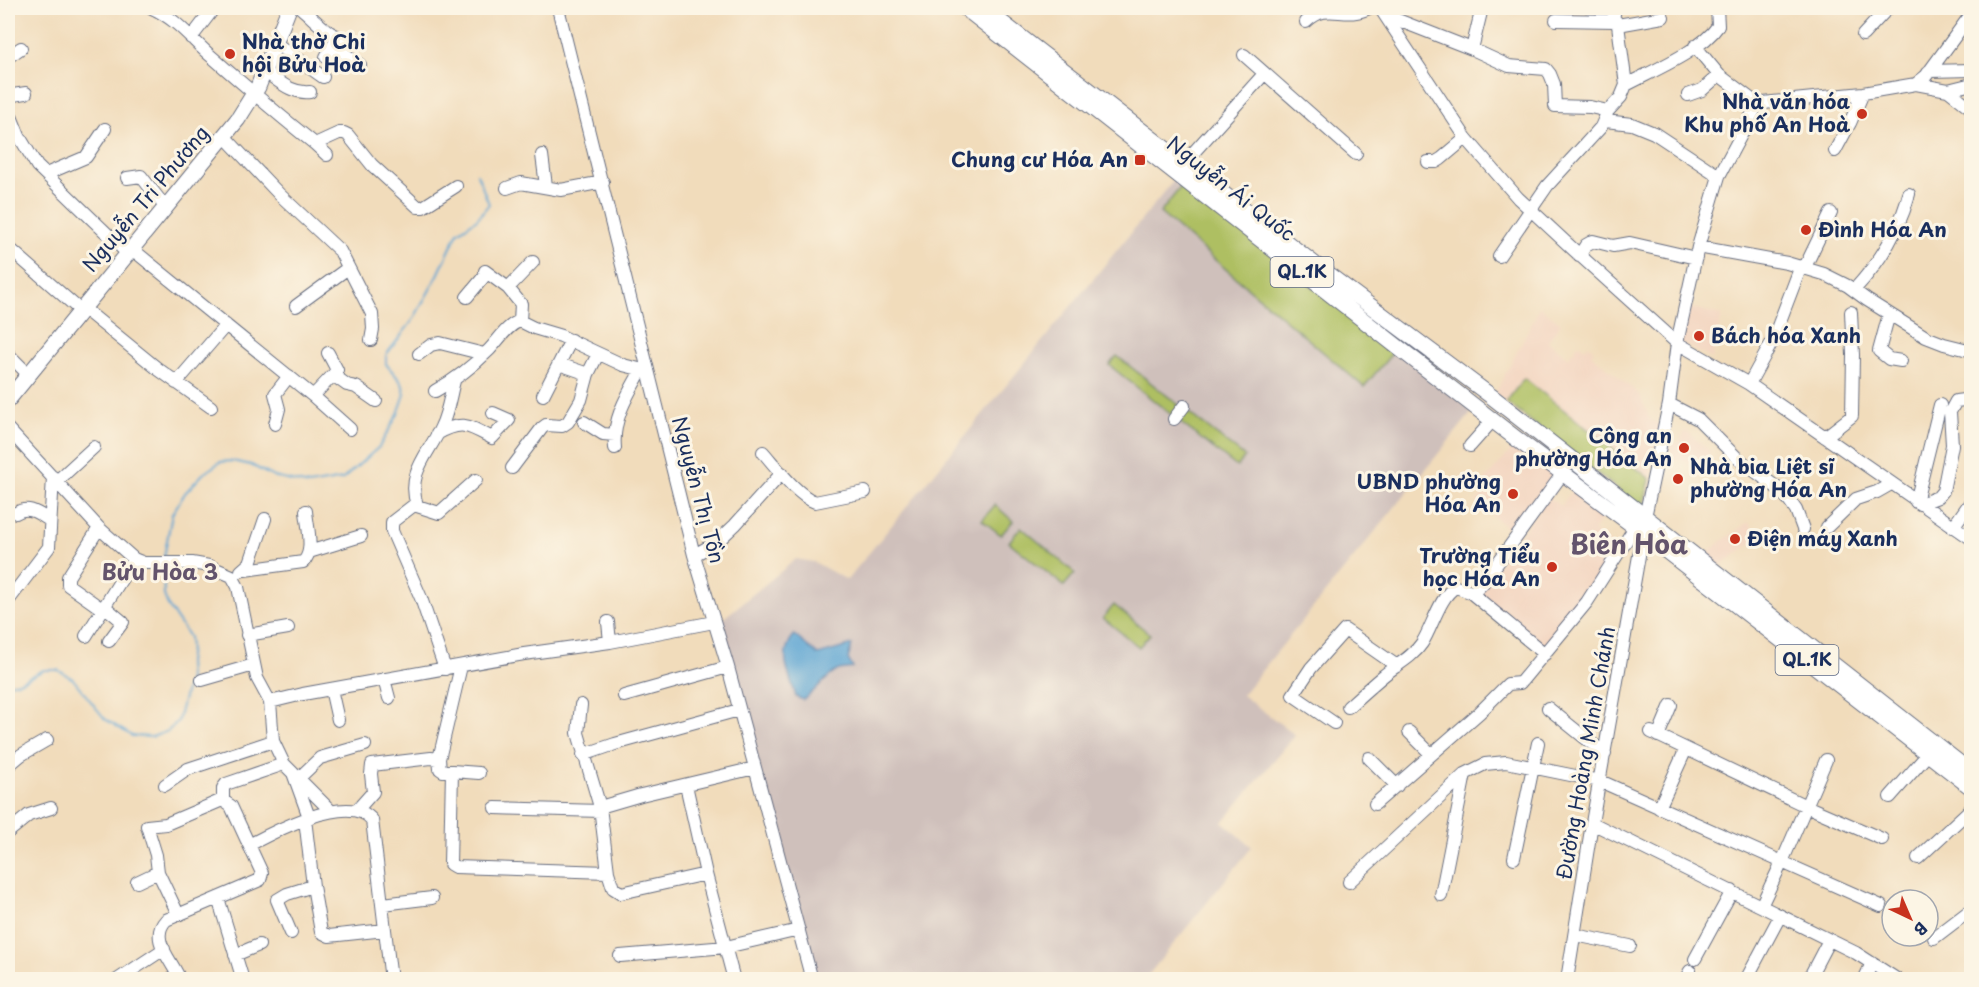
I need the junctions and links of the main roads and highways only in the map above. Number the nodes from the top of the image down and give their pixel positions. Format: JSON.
{"nodes":[{"id":1,"x":289,"y":8,"type":"edge"},
{"id":2,"x":965,"y":8,"type":"edge"},
{"id":3,"x":982,"y":8,"type":"edge"},
{"id":4,"x":1180,"y":168,"type":"junction"},
{"id":5,"x":8,"y":400,"type":"edge"},
{"id":6,"x":1641,"y":526,"type":"junction"},
{"id":7,"x":1971,"y":782,"type":"edge"}],
"edges":[{"from":1,"to":5,"type":"main road","name":"Nguyễn Tri Phương"},
{"from":2,"to":4,"type":"main road","name":"Nguyễn Ái Quốc","number":"QL.1K"},
{"from":3,"to":4,"type":"main road","name":"Nguyễn Ái Quốc","number":"QL.1K"},
{"from":4,"to":6,"type":"main road","name":"Nguyễn Ái Quốc","number":"QL.1K"},
{"from":4,"to":6,"type":"main road","number":"QL.1K"},
{"from":6,"to":7,"type":"main road","number":"QL.1K"},
{"from":6,"to":7,"type":"main road","number":"QL.1K"}]}
